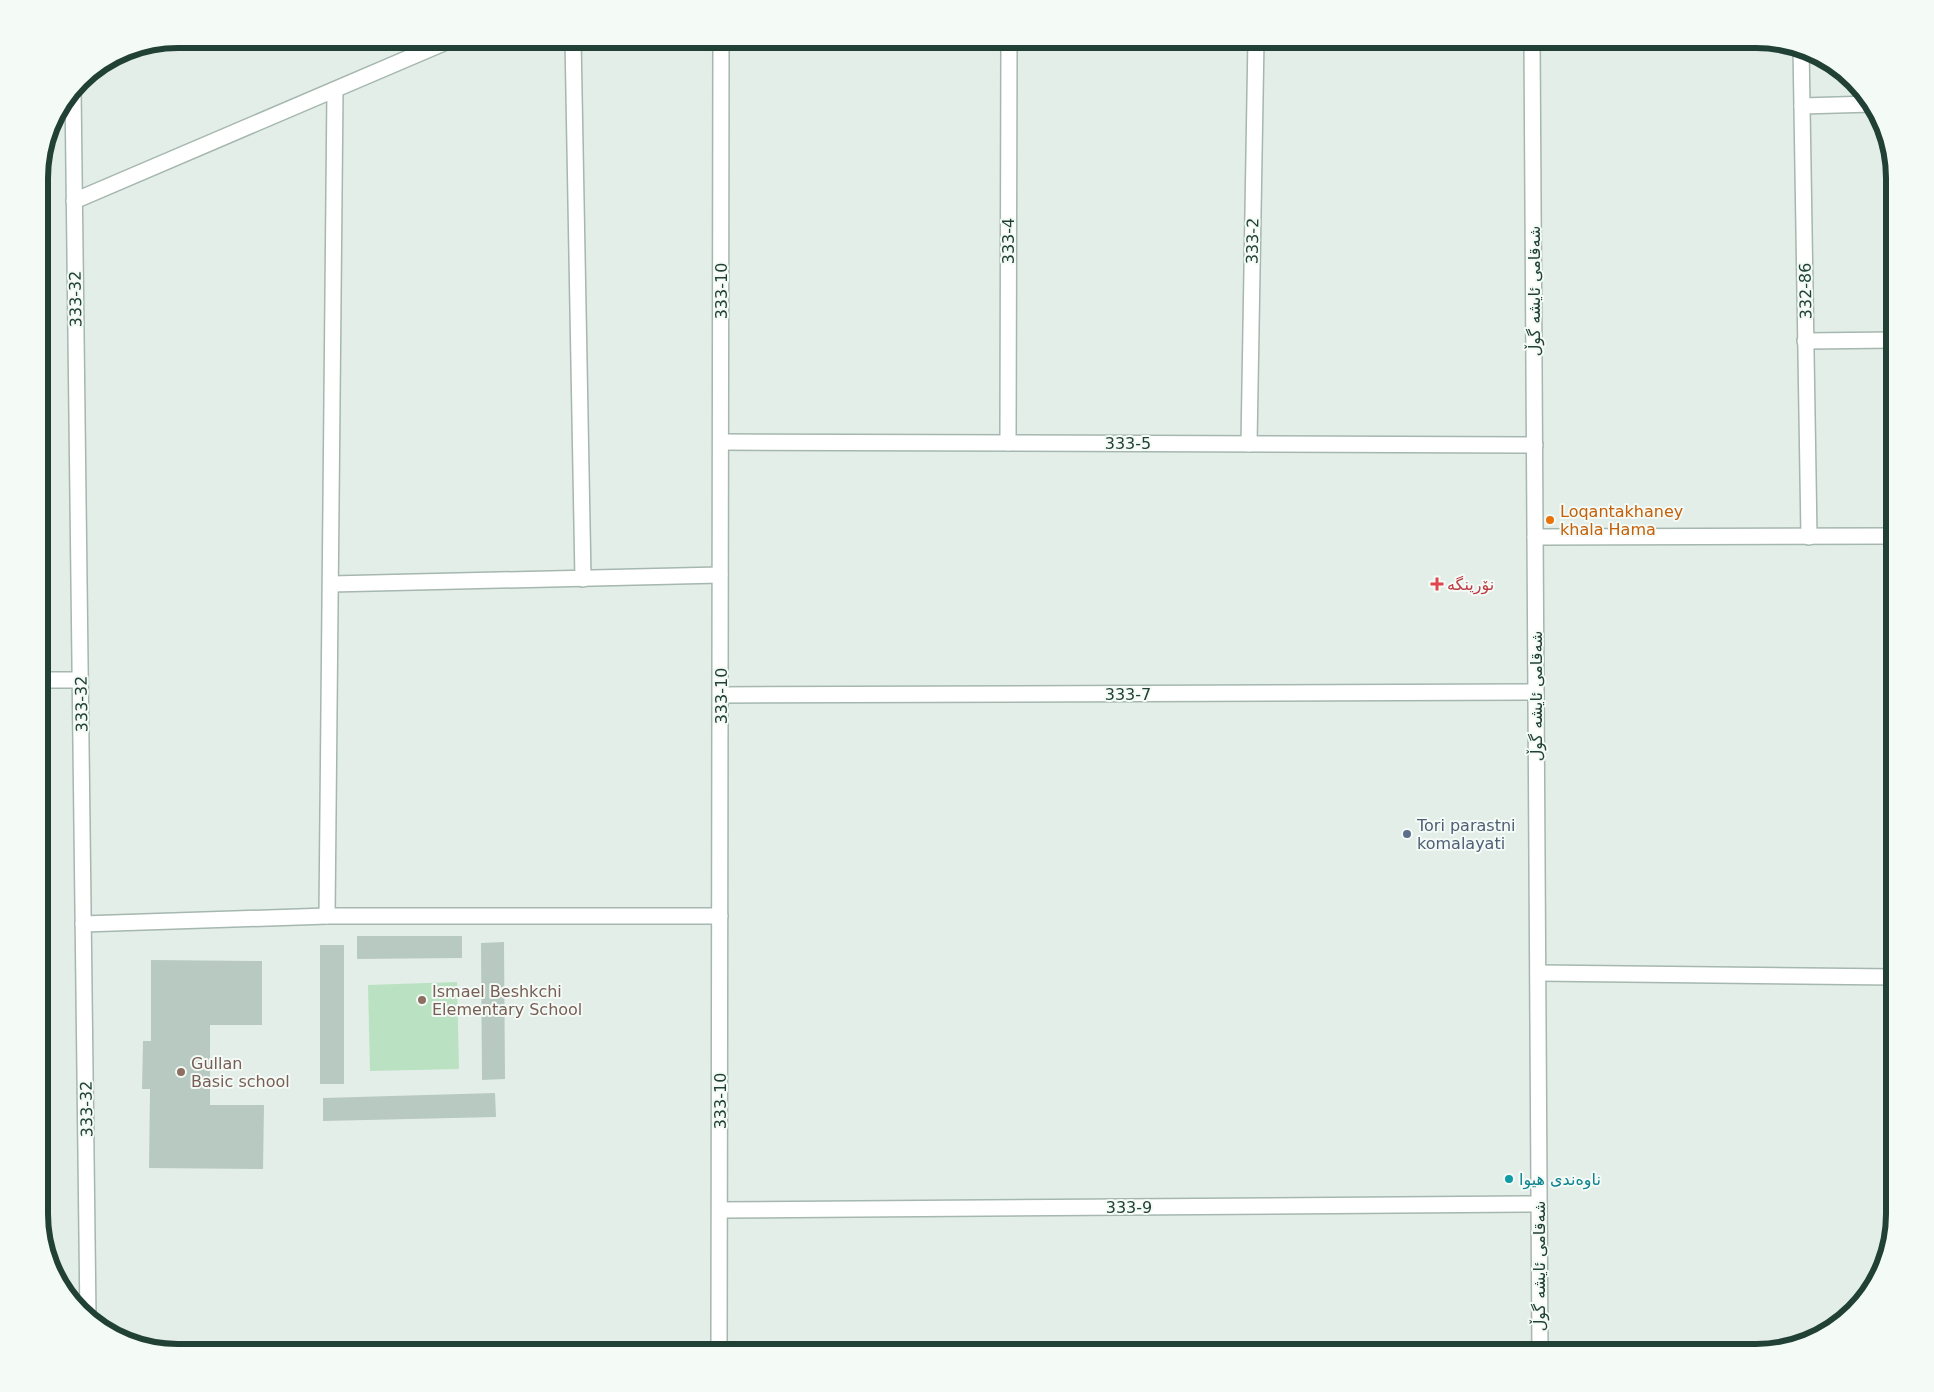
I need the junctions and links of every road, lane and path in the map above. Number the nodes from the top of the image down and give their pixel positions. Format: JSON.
{"nodes":[{"id":1,"x":432,"y":48,"type":"edge"},
{"id":2,"x":573,"y":48,"type":"edge"},
{"id":3,"x":722,"y":48,"type":"edge"},
{"id":4,"x":1009,"y":48,"type":"edge"},
{"id":5,"x":1256,"y":48,"type":"edge"},
{"id":6,"x":1532,"y":48,"type":"edge"},
{"id":7,"x":1801,"y":55,"type":"edge"},
{"id":8,"x":335,"y":90,"type":"junction"},
{"id":9,"x":73,"y":99,"type":"edge"},
{"id":10,"x":1864,"y":104,"type":"edge"},
{"id":11,"x":1802,"y":106,"type":"junction"},
{"id":12,"x":74,"y":201,"type":"junction"},
{"id":13,"x":1805,"y":340,"type":"junction"},
{"id":14,"x":1886,"y":340,"type":"edge"},
{"id":15,"x":721,"y":442,"type":"junction"},
{"id":16,"x":1008,"y":443,"type":"junction"},
{"id":17,"x":1249,"y":444,"type":"junction"},
{"id":18,"x":1534,"y":445,"type":"junction"},
{"id":19,"x":1886,"y":536,"type":"edge"},
{"id":20,"x":1535,"y":537,"type":"junction"},
{"id":21,"x":1809,"y":537,"type":"junction"},
{"id":22,"x":720,"y":575,"type":"junction"},
{"id":23,"x":583,"y":579,"type":"junction"},
{"id":24,"x":331,"y":584,"type":"junction"},
{"id":25,"x":48,"y":680,"type":"edge"},
{"id":26,"x":80,"y":680,"type":"junction"},
{"id":27,"x":1536,"y":692,"type":"junction"},
{"id":28,"x":720,"y":695,"type":"junction"},
{"id":29,"x":327,"y":916,"type":"junction"},
{"id":30,"x":720,"y":916,"type":"junction"},
{"id":31,"x":84,"y":924,"type":"junction"},
{"id":32,"x":1538,"y":973,"type":"junction"},
{"id":33,"x":1886,"y":977,"type":"edge"},
{"id":34,"x":1539,"y":1204,"type":"junction"},
{"id":35,"x":720,"y":1210,"type":"junction"},
{"id":36,"x":81,"y":1303,"type":"edge"},
{"id":37,"x":719,"y":1344,"type":"edge"},
{"id":38,"x":1540,"y":1344,"type":"edge"}],
"edges":[{"from":1,"to":8,"type":"street"},
{"from":2,"to":23,"type":"street"},
{"from":3,"to":15,"type":"street","name":"333-10"},
{"from":4,"to":16,"type":"street","name":"333-4"},
{"from":5,"to":17,"type":"street","name":"333-2"},
{"from":6,"to":18,"type":"street","name":"شەقامی ئایشە گوڵ"},
{"from":7,"to":11,"type":"street","name":"332-86"},
{"from":8,"to":12,"type":"street"},
{"from":8,"to":24,"type":"street"},
{"from":9,"to":12,"type":"street","name":"333-32"},
{"from":10,"to":11,"type":"street"},
{"from":11,"to":13,"type":"street","name":"332-86"},
{"from":12,"to":26,"type":"street","name":"333-32"},
{"from":13,"to":14,"type":"street"},
{"from":13,"to":21,"type":"street","name":"332-86"},
{"from":15,"to":16,"type":"street","name":"333-5"},
{"from":15,"to":22,"type":"street","name":"333-10"},
{"from":16,"to":17,"type":"street","name":"333-5"},
{"from":17,"to":18,"type":"street","name":"333-5"},
{"from":18,"to":20,"type":"street","name":"شەقامی ئایشە گوڵ"},
{"from":19,"to":21,"type":"street"},
{"from":20,"to":21,"type":"street"},
{"from":20,"to":27,"type":"street","name":"شەقامی ئایشە گوڵ"},
{"from":22,"to":23,"type":"street"},
{"from":22,"to":28,"type":"street","name":"333-10"},
{"from":23,"to":24,"type":"street"},
{"from":24,"to":29,"type":"street"},
{"from":25,"to":26,"type":"street"},
{"from":26,"to":31,"type":"street","name":"333-32"},
{"from":27,"to":28,"type":"street","name":"333-7"},
{"from":27,"to":32,"type":"street","name":"شەقامی ئایشە گوڵ"},
{"from":28,"to":30,"type":"street","name":"333-10"},
{"from":29,"to":30,"type":"street"},
{"from":29,"to":31,"type":"street"},
{"from":30,"to":35,"type":"street","name":"333-10"},
{"from":31,"to":36,"type":"street","name":"333-32"},
{"from":32,"to":33,"type":"street"},
{"from":32,"to":34,"type":"street","name":"شەقامی ئایشە گوڵ"},
{"from":34,"to":35,"type":"street","name":"333-9"},
{"from":34,"to":38,"type":"street","name":"شەقامی ئایشە گوڵ"},
{"from":35,"to":37,"type":"street","name":"333-10"}]}
